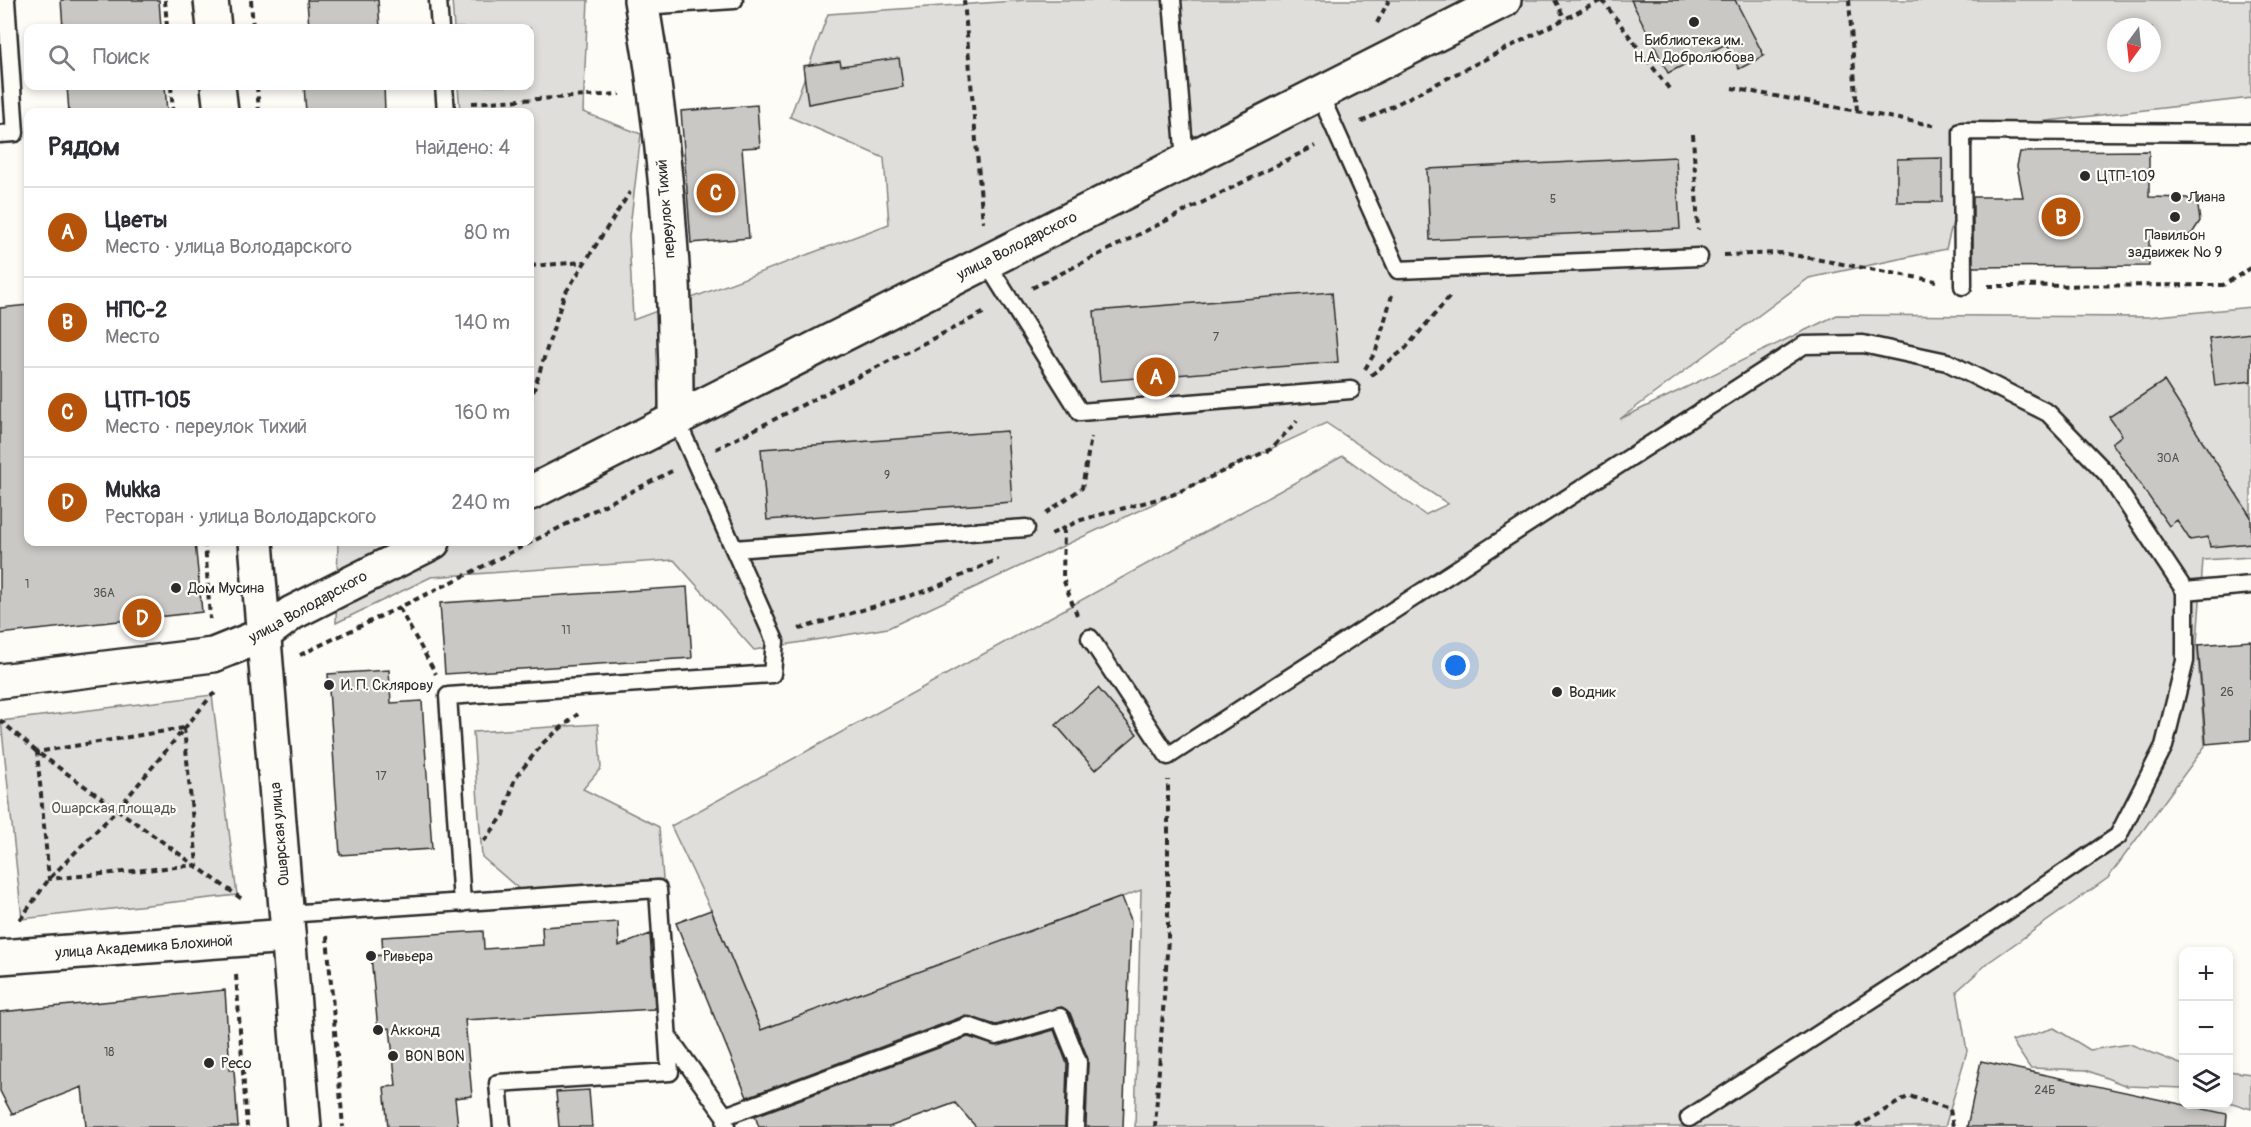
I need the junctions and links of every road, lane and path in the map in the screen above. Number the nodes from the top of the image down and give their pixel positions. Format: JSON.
{"nodes":[{"id":1,"x":6,"y":0,"type":"edge"},
{"id":2,"x":165,"y":0,"type":"edge"},
{"id":3,"x":211,"y":0,"type":"edge"},
{"id":4,"x":251,"y":0,"type":"edge"},
{"id":5,"x":438,"y":0,"type":"edge"},
{"id":6,"x":734,"y":0,"type":"edge"},
{"id":7,"x":964,"y":0,"type":"edge"},
{"id":8,"x":1172,"y":0,"type":"edge"},
{"id":9,"x":1504,"y":0,"type":"edge"},
{"id":10,"x":1555,"y":0,"type":"edge"},
{"id":11,"x":1602,"y":0,"type":"edge"},
{"id":12,"x":1849,"y":0,"type":"edge"},
{"id":13,"x":641,"y":3,"type":"edge"},
{"id":14,"x":1565,"y":19,"type":"junction"},
{"id":15,"x":167,"y":24,"type":"edge"},
{"id":16,"x":214,"y":24,"type":"edge"},
{"id":17,"x":253,"y":24,"type":"edge"},
{"id":18,"x":440,"y":24,"type":"edge"},
{"id":19,"x":1732,"y":88,"type":"dead end"},
{"id":20,"x":171,"y":90,"type":"edge"},
{"id":21,"x":218,"y":90,"type":"edge"},
{"id":22,"x":257,"y":90,"type":"edge"},
{"id":23,"x":444,"y":90,"type":"edge"},
{"id":24,"x":1670,"y":90,"type":"dead end"},
{"id":25,"x":656,"y":91,"type":"junction"},
{"id":26,"x":1319,"y":93,"type":"junction"},
{"id":27,"x":481,"y":103,"type":"dead end"},
{"id":28,"x":173,"y":108,"type":"edge"},
{"id":29,"x":220,"y":108,"type":"edge"},
{"id":30,"x":259,"y":108,"type":"edge"},
{"id":31,"x":446,"y":108,"type":"edge"},
{"id":32,"x":1857,"y":111,"type":"junction"},
{"id":33,"x":1962,"y":131,"type":"junction"},
{"id":34,"x":0,"y":134,"type":"edge"},
{"id":35,"x":1337,"y":134,"type":"junction"},
{"id":36,"x":1693,"y":134,"type":"dead end"},
{"id":37,"x":2251,"y":134,"type":"edge"},
{"id":38,"x":1185,"y":161,"type":"junction"},
{"id":39,"x":636,"y":183,"type":"dead end"},
{"id":40,"x":1699,"y":257,"type":"junction"},
{"id":41,"x":585,"y":262,"type":"junction"},
{"id":42,"x":986,"y":262,"type":"junction"},
{"id":43,"x":534,"y":266,"type":"edge"},
{"id":44,"x":1475,"y":267,"type":"junction"},
{"id":45,"x":2251,"y":268,"type":"edge"},
{"id":46,"x":1398,"y":270,"type":"junction"},
{"id":47,"x":1963,"y":286,"type":"junction"},
{"id":48,"x":1010,"y":300,"type":"junction"},
{"id":49,"x":534,"y":389,"type":"edge"},
{"id":50,"x":1351,"y":390,"type":"junction"},
{"id":51,"x":1324,"y":392,"type":"junction"},
{"id":52,"x":676,"y":419,"type":"junction"},
{"id":53,"x":1092,"y":436,"type":"dead end"},
{"id":54,"x":694,"y":460,"type":"junction"},
{"id":55,"x":534,"y":491,"type":"edge"},
{"id":56,"x":1026,"y":528,"type":"joint"},
{"id":57,"x":1064,"y":528,"type":"junction"},
{"id":58,"x":1043,"y":538,"type":"dead end"},
{"id":59,"x":534,"y":540,"type":"edge"},
{"id":60,"x":205,"y":546,"type":"edge"},
{"id":61,"x":256,"y":546,"type":"edge"},
{"id":62,"x":425,"y":546,"type":"edge"},
{"id":63,"x":523,"y":546,"type":"edge"},
{"id":64,"x":734,"y":549,"type":"junction"},
{"id":65,"x":1003,"y":556,"type":"dead end"},
{"id":66,"x":2251,"y":585,"type":"edge"},
{"id":67,"x":2185,"y":591,"type":"junction"},
{"id":68,"x":399,"y":608,"type":"junction"},
{"id":69,"x":211,"y":624,"type":"dead end"},
{"id":70,"x":264,"y":635,"type":"junction"},
{"id":71,"x":773,"y":636,"type":"junction"},
{"id":72,"x":1090,"y":638,"type":"joint"},
{"id":73,"x":300,"y":654,"type":"dead end"},
{"id":74,"x":0,"y":681,"type":"edge"},
{"id":75,"x":613,"y":685,"type":"junction"},
{"id":76,"x":220,"y":691,"type":"dead end"},
{"id":77,"x":448,"y":696,"type":"junction"},
{"id":78,"x":0,"y":720,"type":"edge"},
{"id":79,"x":184,"y":728,"type":"junction"},
{"id":80,"x":37,"y":752,"type":"junction"},
{"id":81,"x":1168,"y":756,"type":"junction"},
{"id":82,"x":117,"y":810,"type":"junction"},
{"id":83,"x":481,"y":845,"type":"dead end"},
{"id":84,"x":197,"y":865,"type":"junction"},
{"id":85,"x":49,"y":879,"type":"junction"},
{"id":86,"x":242,"y":899,"type":"dead end"},
{"id":87,"x":462,"y":903,"type":"junction"},
{"id":88,"x":15,"y":924,"type":"dead end"},
{"id":89,"x":287,"y":925,"type":"junction"},
{"id":90,"x":327,"y":932,"type":"dead end"},
{"id":91,"x":0,"y":957,"type":"edge"},
{"id":92,"x":236,"y":975,"type":"dead end"},
{"id":93,"x":668,"y":1037,"type":"junction"},
{"id":94,"x":1689,"y":1118,"type":"dead end"},
{"id":95,"x":726,"y":1121,"type":"edge"},
{"id":96,"x":247,"y":1127,"type":"edge"},
{"id":97,"x":304,"y":1127,"type":"edge"},
{"id":98,"x":343,"y":1127,"type":"edge"},
{"id":99,"x":502,"y":1127,"type":"edge"},
{"id":100,"x":1075,"y":1127,"type":"edge"},
{"id":101,"x":1155,"y":1127,"type":"edge"},
{"id":102,"x":1856,"y":1127,"type":"edge"},
{"id":103,"x":1953,"y":1127,"type":"edge"}],
"edges":[{"from":1,"to":34,"type":"lane"},
{"from":2,"to":15,"type":"path"},
{"from":3,"to":16,"type":"street"},
{"from":4,"to":17,"type":"path"},
{"from":5,"to":18,"type":"lane"},
{"from":6,"to":13,"type":"lane"},
{"from":7,"to":42,"type":"path"},
{"from":8,"to":38,"type":"lane"},
{"from":9,"to":26,"type":"street","name":"улица Володарского"},
{"from":10,"to":14,"type":"path"},
{"from":11,"to":14,"type":"path"},
{"from":11,"to":24,"type":"path"},
{"from":12,"to":32,"type":"path"},
{"from":13,"to":25,"type":"street","name":"переулок Тихий"},
{"from":14,"to":35,"type":"path"},
{"from":19,"to":32,"type":"path"},
{"from":20,"to":28,"type":"path"},
{"from":21,"to":29,"type":"street"},
{"from":22,"to":30,"type":"path"},
{"from":23,"to":31,"type":"lane"},
{"from":25,"to":27,"type":"path"},
{"from":25,"to":52,"type":"street","name":"переулок Тихий"},
{"from":26,"to":35,"type":"lane"},
{"from":26,"to":38,"type":"street","name":"улица Володарского"},
{"from":32,"to":33,"type":"path"},
{"from":33,"to":37,"type":"lane"},
{"from":33,"to":47,"type":"lane"},
{"from":35,"to":46,"type":"lane"},
{"from":35,"to":48,"type":"path"},
{"from":36,"to":40,"type":"path"},
{"from":38,"to":42,"type":"street","name":"улица Володарского"},
{"from":39,"to":41,"type":"path"},
{"from":40,"to":44,"type":"lane"},
{"from":40,"to":47,"type":"path"},
{"from":41,"to":43,"type":"path"},
{"from":41,"to":49,"type":"path"},
{"from":42,"to":48,"type":"lane"},
{"from":42,"to":52,"type":"street","name":"улица Володарского"},
{"from":44,"to":46,"type":"lane"},
{"from":44,"to":50,"type":"path"},
{"from":45,"to":47,"type":"path"},
{"from":46,"to":50,"type":"path"},
{"from":48,"to":51,"type":"lane"},
{"from":48,"to":54,"type":"path"},
{"from":50,"to":51,"type":"lane"},
{"from":51,"to":57,"type":"path"},
{"from":52,"to":54,"type":"lane"},
{"from":52,"to":55,"type":"street","name":"улица Володарского"},
{"from":53,"to":56,"type":"path"},
{"from":54,"to":59,"type":"path"},
{"from":54,"to":64,"type":"lane"},
{"from":56,"to":64,"type":"lane"},
{"from":57,"to":58,"type":"path"},
{"from":57,"to":72,"type":"path"},
{"from":60,"to":69,"type":"path"},
{"from":61,"to":70,"type":"street","name":"Ошарская улица"},
{"from":62,"to":70,"type":"street","name":"улица Володарского"},
{"from":63,"to":68,"type":"path"},
{"from":64,"to":71,"type":"lane"},
{"from":65,"to":71,"type":"path"},
{"from":66,"to":67,"type":"lane"},
{"from":67,"to":81,"type":"lane"},
{"from":67,"to":94,"type":"lane"},
{"from":68,"to":73,"type":"path"},
{"from":68,"to":77,"type":"path"},
{"from":70,"to":74,"type":"street","name":"улица Володарского"},
{"from":70,"to":89,"type":"street","name":"Ошарская улица"},
{"from":71,"to":75,"type":"lane"},
{"from":72,"to":81,"type":"lane"},
{"from":75,"to":77,"type":"lane"},
{"from":75,"to":83,"type":"path"},
{"from":76,"to":79,"type":"path"},
{"from":77,"to":87,"type":"lane"},
{"from":78,"to":80,"type":"path"},
{"from":79,"to":80,"type":"path"},
{"from":79,"to":82,"type":"path"},
{"from":79,"to":84,"type":"path"},
{"from":80,"to":82,"type":"path"},
{"from":80,"to":85,"type":"path"},
{"from":81,"to":101,"type":"path"},
{"from":82,"to":84,"type":"path"},
{"from":82,"to":85,"type":"path"},
{"from":84,"to":85,"type":"path"},
{"from":84,"to":86,"type":"path"},
{"from":85,"to":88,"type":"path"},
{"from":87,"to":89,"type":"lane"},
{"from":87,"to":93,"type":"lane"},
{"from":89,"to":91,"type":"street","name":"улица Академика Блохиной"},
{"from":89,"to":97,"type":"street","name":"Ошарская улица"},
{"from":90,"to":98,"type":"path"},
{"from":92,"to":96,"type":"path"},
{"from":93,"to":95,"type":"lane"},
{"from":93,"to":99,"type":"lane"},
{"from":95,"to":100,"type":"lane"},
{"from":102,"to":103,"type":"path"}]}
